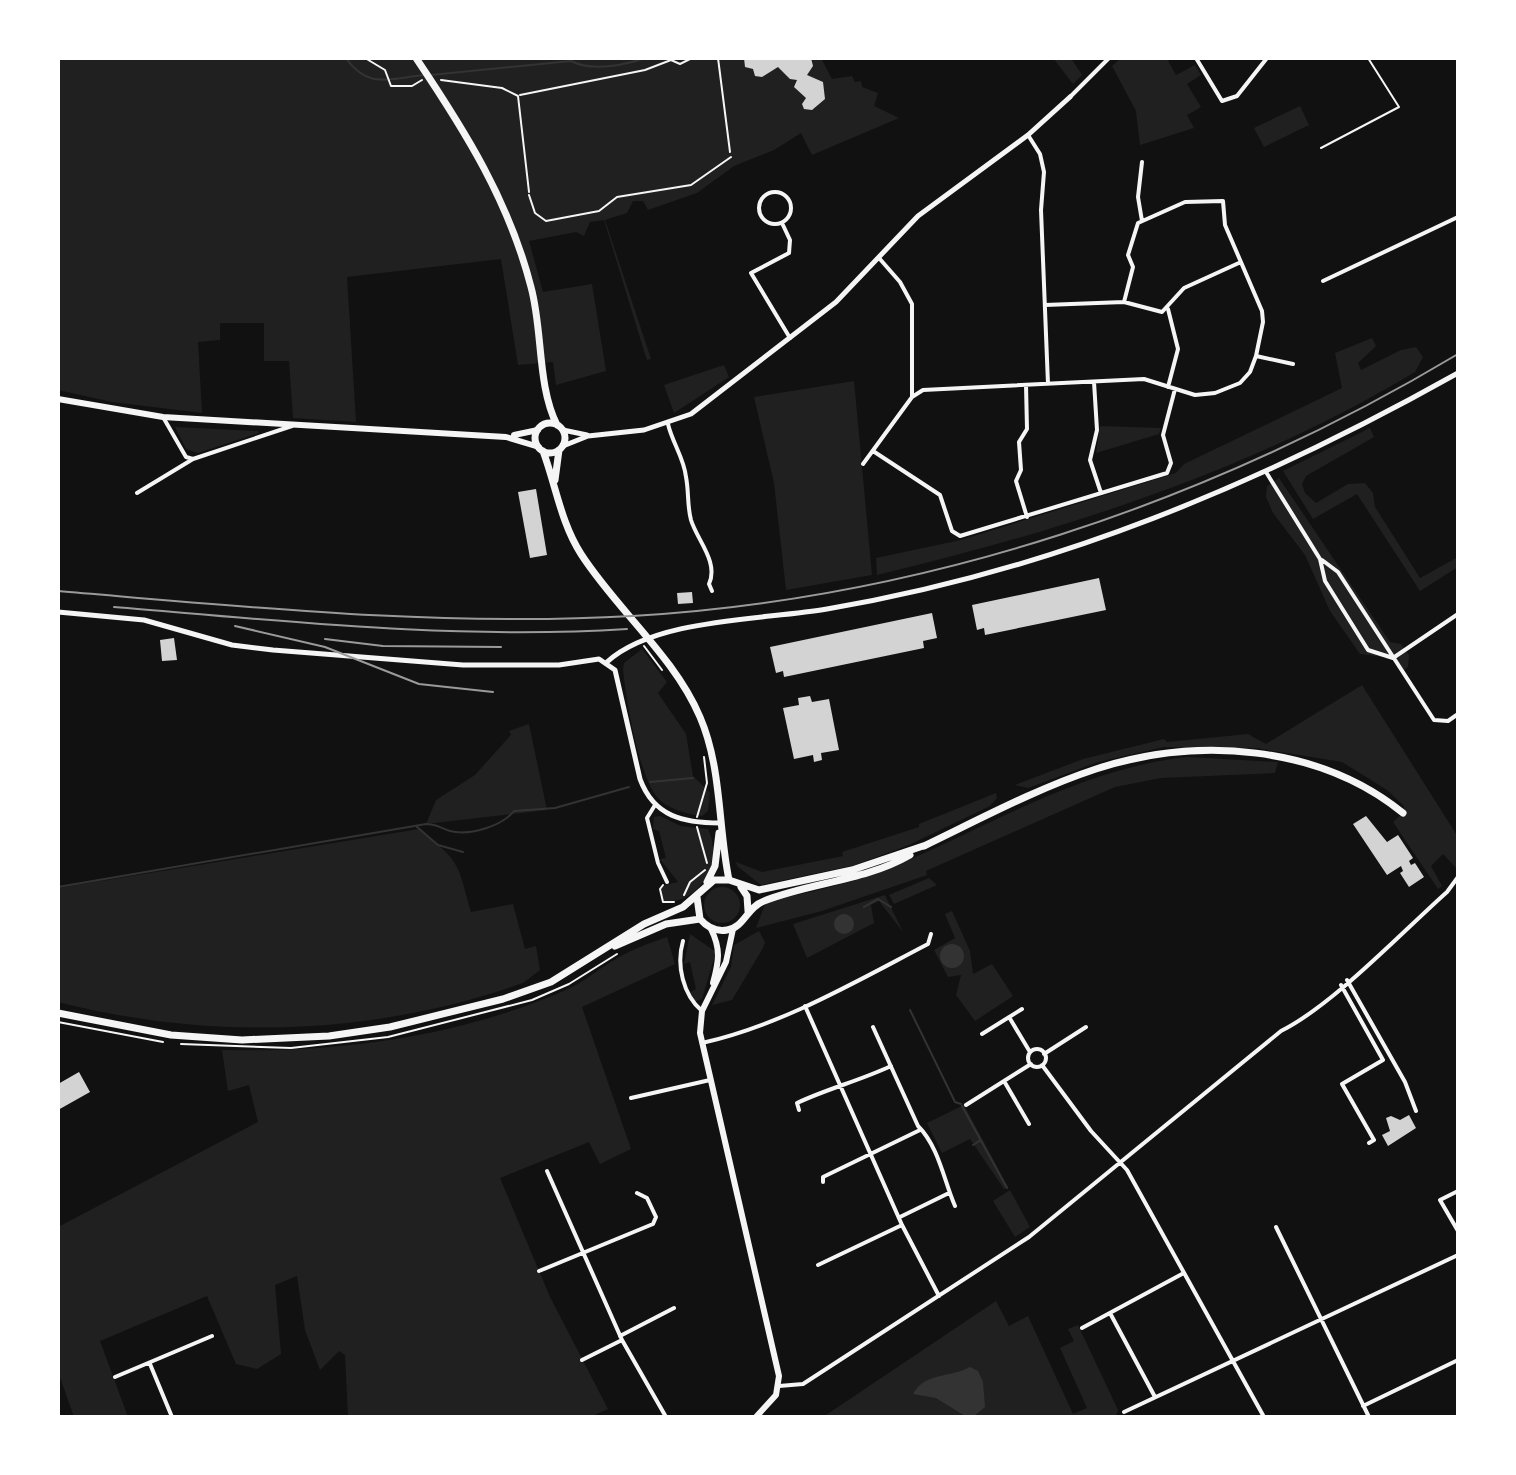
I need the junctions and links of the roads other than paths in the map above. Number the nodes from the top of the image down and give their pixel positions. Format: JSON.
{"nodes":[{"id":1,"x":416,"y":58,"type":"edge"},
{"id":2,"x":1109,"y":58,"type":"edge"},
{"id":3,"x":1196,"y":58,"type":"edge"},
{"id":4,"x":1267,"y":58,"type":"edge"},
{"id":5,"x":1368,"y":58,"type":"edge"},
{"id":6,"x":1070,"y":97,"type":"joint"},
{"id":7,"x":1028,"y":135,"type":"junction"},
{"id":8,"x":1321,"y":148,"type":"dead end"},
{"id":9,"x":731,"y":157,"type":"road end"},
{"id":10,"x":1142,"y":162,"type":"dead end"},
{"id":11,"x":529,"y":195,"type":"road end"},
{"id":12,"x":1458,"y":217,"type":"edge"},
{"id":13,"x":1142,"y":221,"type":"junction"},
{"id":14,"x":782,"y":223,"type":"junction"},
{"id":15,"x":879,"y":258,"type":"junction"},
{"id":16,"x":1241,"y":262,"type":"junction"},
{"id":17,"x":1323,"y":281,"type":"dead end"},
{"id":18,"x":1124,"y":302,"type":"junction"},
{"id":19,"x":1045,"y":305,"type":"junction"},
{"id":20,"x":1168,"y":309,"type":"junction"},
{"id":21,"x":790,"y":338,"type":"junction"},
{"id":22,"x":1256,"y":356,"type":"junction"},
{"id":23,"x":1293,"y":364,"type":"dead end"},
{"id":24,"x":1458,"y":373,"type":"edge"},
{"id":25,"x":1093,"y":382,"type":"junction"},
{"id":26,"x":1048,"y":384,"type":"junction"},
{"id":27,"x":1026,"y":385,"type":"junction"},
{"id":28,"x":1168,"y":387,"type":"junction"},
{"id":29,"x":1175,"y":389,"type":"junction"},
{"id":30,"x":912,"y":397,"type":"junction"},
{"id":31,"x":58,"y":399,"type":"edge"},
{"id":32,"x":548,"y":402,"type":"junction"},
{"id":33,"x":163,"y":417,"type":"junction"},
{"id":34,"x":668,"y":424,"type":"junction"},
{"id":35,"x":293,"y":426,"type":"junction"},
{"id":36,"x":542,"y":427,"type":"junction"},
{"id":37,"x":560,"y":427,"type":"junction"},
{"id":38,"x":588,"y":436,"type":"junction"},
{"id":39,"x":506,"y":437,"type":"junction"},
{"id":40,"x":561,"y":448,"type":"junction"},
{"id":41,"x":541,"y":449,"type":"junction"},
{"id":42,"x":873,"y":451,"type":"junction"},
{"id":43,"x":193,"y":459,"type":"junction"},
{"id":44,"x":863,"y":464,"type":"dead end"},
{"id":45,"x":1266,"y":472,"type":"junction"},
{"id":46,"x":555,"y":483,"type":"junction"},
{"id":47,"x":137,"y":493,"type":"dead end"},
{"id":48,"x":1101,"y":493,"type":"junction"},
{"id":49,"x":1027,"y":517,"type":"junction"},
{"id":50,"x":1320,"y":559,"type":"junction"},
{"id":51,"x":712,"y":591,"type":"dead end"},
{"id":52,"x":58,"y":612,"type":"edge"},
{"id":53,"x":1458,"y":614,"type":"edge"},
{"id":54,"x":1393,"y":658,"type":"junction"},
{"id":55,"x":607,"y":662,"type":"junction"},
{"id":56,"x":1458,"y":714,"type":"edge"},
{"id":57,"x":655,"y":805,"type":"junction"},
{"id":58,"x":1403,"y":813,"type":"dead end"},
{"id":59,"x":720,"y":823,"type":"junction"},
{"id":60,"x":926,"y":845,"type":"junction"},
{"id":61,"x":1458,"y":877,"type":"edge"},
{"id":62,"x":733,"y":881,"type":"junction"},
{"id":63,"x":667,"y":882,"type":"road end"},
{"id":64,"x":707,"y":884,"type":"junction"},
{"id":65,"x":697,"y":897,"type":"junction"},
{"id":66,"x":748,"y":911,"type":"junction"},
{"id":67,"x":700,"y":919,"type":"junction"},
{"id":68,"x":711,"y":929,"type":"junction"},
{"id":69,"x":733,"y":929,"type":"junction"},
{"id":70,"x":931,"y":934,"type":"dead end"},
{"id":71,"x":683,"y":941,"type":"dead end"},
{"id":72,"x":599,"y":953,"type":"junction"},
{"id":73,"x":1347,"y":980,"type":"junction"},
{"id":74,"x":1341,"y":985,"type":"junction"},
{"id":75,"x":711,"y":989,"type":"junction"},
{"id":76,"x":805,"y":1006,"type":"junction"},
{"id":77,"x":1022,"y":1009,"type":"dead end"},
{"id":78,"x":702,"y":1011,"type":"junction"},
{"id":79,"x":58,"y":1013,"type":"edge"},
{"id":80,"x":1009,"y":1017,"type":"junction"},
{"id":81,"x":873,"y":1027,"type":"dead end"},
{"id":82,"x":1086,"y":1027,"type":"dead end"},
{"id":83,"x":982,"y":1034,"type":"dead end"},
{"id":84,"x":702,"y":1043,"type":"junction"},
{"id":85,"x":1030,"y":1052,"type":"junction"},
{"id":86,"x":1044,"y":1054,"type":"junction"},
{"id":87,"x":1031,"y":1064,"type":"junction"},
{"id":88,"x":1042,"y":1065,"type":"junction"},
{"id":89,"x":892,"y":1066,"type":"junction"},
{"id":90,"x":710,"y":1080,"type":"junction"},
{"id":91,"x":1004,"y":1081,"type":"junction"},
{"id":92,"x":841,"y":1086,"type":"junction"},
{"id":93,"x":631,"y":1098,"type":"dead end"},
{"id":94,"x":966,"y":1105,"type":"dead end"},
{"id":95,"x":799,"y":1110,"type":"dead end"},
{"id":96,"x":1416,"y":1111,"type":"dead end"},
{"id":97,"x":1029,"y":1124,"type":"dead end"},
{"id":98,"x":920,"y":1130,"type":"junction"},
{"id":99,"x":1369,"y":1143,"type":"dead end"},
{"id":100,"x":871,"y":1154,"type":"junction"},
{"id":101,"x":1120,"y":1163,"type":"junction"},
{"id":102,"x":547,"y":1171,"type":"dead end"},
{"id":103,"x":823,"y":1182,"type":"dead end"},
{"id":104,"x":1458,"y":1191,"type":"edge"},
{"id":105,"x":637,"y":1193,"type":"dead end"},
{"id":106,"x":949,"y":1193,"type":"junction"},
{"id":107,"x":955,"y":1206,"type":"dead end"},
{"id":108,"x":900,"y":1217,"type":"junction"},
{"id":109,"x":902,"y":1225,"type":"junction"},
{"id":110,"x":1276,"y":1227,"type":"dead end"},
{"id":111,"x":1458,"y":1231,"type":"edge"},
{"id":112,"x":582,"y":1253,"type":"junction"},
{"id":113,"x":1458,"y":1255,"type":"edge"},
{"id":114,"x":818,"y":1265,"type":"dead end"},
{"id":115,"x":539,"y":1271,"type":"dead end"},
{"id":116,"x":1182,"y":1274,"type":"junction"},
{"id":117,"x":939,"y":1296,"type":"junction"},
{"id":118,"x":674,"y":1308,"type":"dead end"},
{"id":119,"x":1110,"y":1313,"type":"junction"},
{"id":120,"x":1319,"y":1319,"type":"junction"},
{"id":121,"x":1082,"y":1328,"type":"dead end"},
{"id":122,"x":212,"y":1336,"type":"dead end"},
{"id":123,"x":621,"y":1338,"type":"junction"},
{"id":124,"x":582,"y":1360,"type":"dead end"},
{"id":125,"x":1458,"y":1360,"type":"edge"},
{"id":126,"x":1230,"y":1361,"type":"junction"},
{"id":127,"x":150,"y":1363,"type":"junction"},
{"id":128,"x":115,"y":1377,"type":"dead end"},
{"id":129,"x":779,"y":1386,"type":"junction"},
{"id":130,"x":1155,"y":1397,"type":"junction"},
{"id":131,"x":1363,"y":1406,"type":"junction"},
{"id":132,"x":1124,"y":1412,"type":"dead end"},
{"id":133,"x":172,"y":1417,"type":"edge"},
{"id":134,"x":666,"y":1417,"type":"edge"},
{"id":135,"x":756,"y":1417,"type":"edge"},
{"id":136,"x":1264,"y":1417,"type":"edge"},
{"id":137,"x":1369,"y":1417,"type":"edge"}],
"edges":[{"from":1,"to":32,"type":"main road"},
{"from":2,"to":6,"type":"street"},
{"from":3,"to":4,"type":"street"},
{"from":5,"to":8,"type":"lane"},
{"from":6,"to":7,"type":"street"},
{"from":7,"to":15,"type":"street"},
{"from":7,"to":19,"type":"street"},
{"from":9,"to":11,"type":"lane"},
{"from":10,"to":13,"type":"street"},
{"from":12,"to":17,"type":"street"},
{"from":13,"to":16,"type":"street"},
{"from":13,"to":18,"type":"street"},
{"from":14,"to":14,"type":"street"},
{"from":14,"to":21,"type":"street"},
{"from":15,"to":21,"type":"street"},
{"from":15,"to":30,"type":"street"},
{"from":16,"to":20,"type":"street"},
{"from":16,"to":22,"type":"street"},
{"from":18,"to":19,"type":"street"},
{"from":18,"to":20,"type":"street"},
{"from":19,"to":26,"type":"street"},
{"from":20,"to":28,"type":"street"},
{"from":21,"to":34,"type":"street"},
{"from":22,"to":23,"type":"street"},
{"from":22,"to":29,"type":"street"},
{"from":24,"to":45,"type":"street"},
{"from":25,"to":26,"type":"street"},
{"from":25,"to":28,"type":"street"},
{"from":25,"to":48,"type":"street"},
{"from":26,"to":27,"type":"street"},
{"from":27,"to":30,"type":"street"},
{"from":27,"to":49,"type":"street"},
{"from":28,"to":29,"type":"street"},
{"from":29,"to":48,"type":"street"},
{"from":30,"to":42,"type":"street"},
{"from":31,"to":33,"type":"main road"},
{"from":32,"to":36,"type":"main road"},
{"from":32,"to":37,"type":"main road"},
{"from":33,"to":35,"type":"main road"},
{"from":33,"to":43,"type":"street"},
{"from":34,"to":38,"type":"street"},
{"from":34,"to":51,"type":"street"},
{"from":35,"to":39,"type":"main road"},
{"from":35,"to":43,"type":"street"},
{"from":36,"to":37,"type":"main road"},
{"from":36,"to":39,"type":"main road"},
{"from":36,"to":41,"type":"main road"},
{"from":37,"to":38,"type":"street"},
{"from":37,"to":40,"type":"main road"},
{"from":38,"to":40,"type":"street"},
{"from":39,"to":41,"type":"main road"},
{"from":40,"to":41,"type":"main road"},
{"from":40,"to":46,"type":"main road"},
{"from":41,"to":46,"type":"main road"},
{"from":42,"to":44,"type":"street"},
{"from":42,"to":49,"type":"street"},
{"from":43,"to":47,"type":"street"},
{"from":45,"to":50,"type":"street"},
{"from":45,"to":55,"type":"street"},
{"from":46,"to":59,"type":"main road"},
{"from":48,"to":49,"type":"street"},
{"from":50,"to":54,"type":"street"},
{"from":50,"to":54,"type":"street"},
{"from":52,"to":55,"type":"street"},
{"from":53,"to":54,"type":"street"},
{"from":54,"to":56,"type":"street"},
{"from":55,"to":57,"type":"street"},
{"from":57,"to":59,"type":"street"},
{"from":57,"to":63,"type":"street"},
{"from":58,"to":60,"type":"main road"},
{"from":59,"to":62,"type":"main road"},
{"from":59,"to":64,"type":"main road"},
{"from":60,"to":62,"type":"main road"},
{"from":60,"to":66,"type":"main road"},
{"from":61,"to":73,"type":"street"},
{"from":62,"to":64,"type":"main road"},
{"from":62,"to":66,"type":"main road"},
{"from":64,"to":65,"type":"main road"},
{"from":65,"to":67,"type":"main road"},
{"from":65,"to":72,"type":"main road"},
{"from":66,"to":69,"type":"main road"},
{"from":67,"to":68,"type":"main road"},
{"from":67,"to":72,"type":"main road"},
{"from":68,"to":69,"type":"main road"},
{"from":68,"to":75,"type":"main road"},
{"from":69,"to":75,"type":"main road"},
{"from":70,"to":76,"type":"street"},
{"from":71,"to":78,"type":"street"},
{"from":72,"to":79,"type":"main road"},
{"from":73,"to":74,"type":"street"},
{"from":73,"to":96,"type":"street"},
{"from":74,"to":99,"type":"street"},
{"from":74,"to":101,"type":"street"},
{"from":75,"to":78,"type":"main road"},
{"from":76,"to":84,"type":"street"},
{"from":76,"to":92,"type":"street"},
{"from":77,"to":80,"type":"street"},
{"from":78,"to":84,"type":"main road"},
{"from":80,"to":83,"type":"street"},
{"from":80,"to":85,"type":"street"},
{"from":81,"to":89,"type":"street"},
{"from":82,"to":86,"type":"street"},
{"from":84,"to":90,"type":"main road"},
{"from":85,"to":86,"type":"street"},
{"from":85,"to":87,"type":"street"},
{"from":86,"to":88,"type":"street"},
{"from":87,"to":88,"type":"street"},
{"from":87,"to":91,"type":"street"},
{"from":88,"to":101,"type":"street"},
{"from":89,"to":92,"type":"street"},
{"from":89,"to":98,"type":"street"},
{"from":90,"to":93,"type":"street"},
{"from":90,"to":129,"type":"main road"},
{"from":91,"to":94,"type":"street"},
{"from":91,"to":97,"type":"street"},
{"from":92,"to":95,"type":"street"},
{"from":92,"to":100,"type":"street"},
{"from":98,"to":100,"type":"street"},
{"from":98,"to":106,"type":"street"},
{"from":100,"to":103,"type":"street"},
{"from":100,"to":108,"type":"street"},
{"from":101,"to":116,"type":"street"},
{"from":101,"to":117,"type":"street"},
{"from":102,"to":112,"type":"street"},
{"from":104,"to":111,"type":"street"},
{"from":105,"to":112,"type":"street"},
{"from":106,"to":107,"type":"street"},
{"from":106,"to":108,"type":"street"},
{"from":108,"to":109,"type":"street"},
{"from":109,"to":114,"type":"street"},
{"from":109,"to":117,"type":"street"},
{"from":110,"to":120,"type":"street"},
{"from":112,"to":115,"type":"street"},
{"from":112,"to":123,"type":"street"},
{"from":113,"to":120,"type":"street"},
{"from":116,"to":119,"type":"street"},
{"from":116,"to":126,"type":"street"},
{"from":117,"to":129,"type":"street"},
{"from":118,"to":123,"type":"street"},
{"from":119,"to":121,"type":"street"},
{"from":119,"to":130,"type":"street"},
{"from":120,"to":126,"type":"street"},
{"from":120,"to":131,"type":"street"},
{"from":122,"to":127,"type":"street"},
{"from":123,"to":124,"type":"street"},
{"from":123,"to":134,"type":"street"},
{"from":125,"to":131,"type":"street"},
{"from":126,"to":130,"type":"street"},
{"from":126,"to":136,"type":"street"},
{"from":127,"to":128,"type":"street"},
{"from":127,"to":133,"type":"street"},
{"from":129,"to":135,"type":"main road"},
{"from":130,"to":132,"type":"street"},
{"from":131,"to":137,"type":"street"}]}
